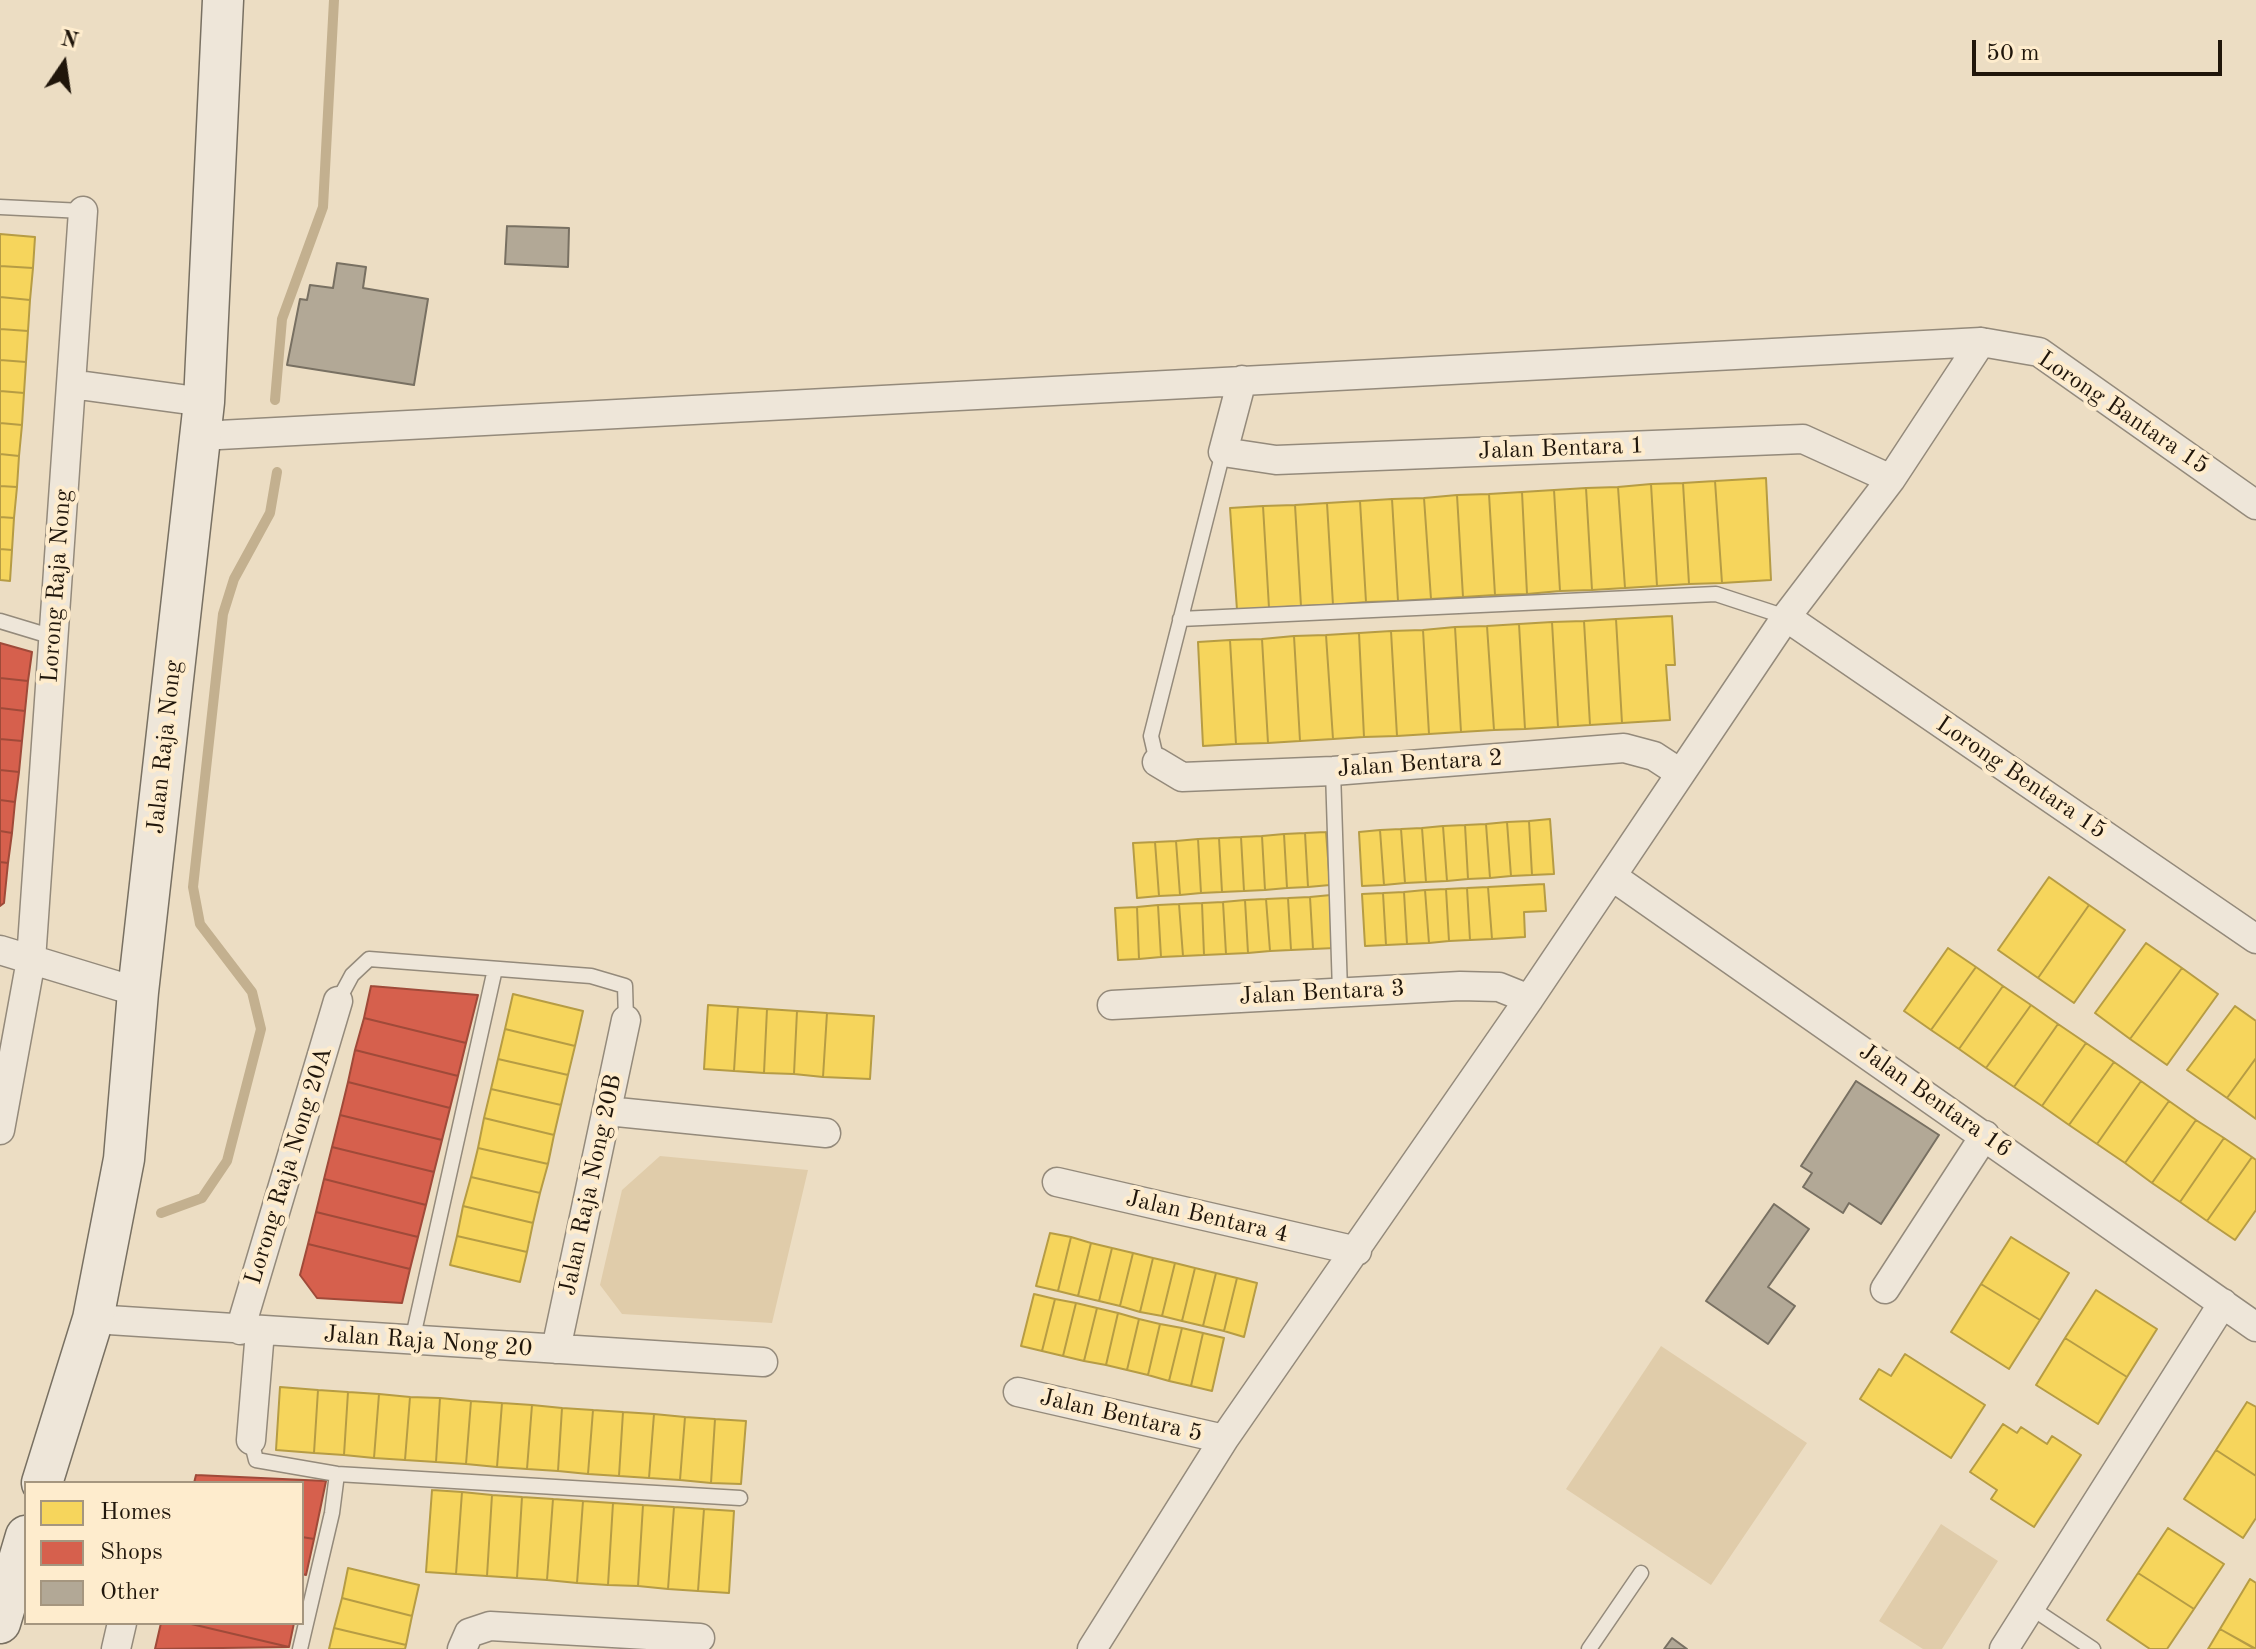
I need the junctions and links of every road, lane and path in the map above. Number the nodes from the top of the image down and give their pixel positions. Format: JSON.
{"nodes":[{"id":1,"x":223,"y":0,"type":"edge"},
{"id":2,"x":0,"y":207,"type":"edge"},
{"id":3,"x":83,"y":211,"type":"joint"},
{"id":4,"x":1981,"y":342,"type":"junction"},
{"id":5,"x":1242,"y":380,"type":"junction"},
{"id":6,"x":71,"y":384,"type":"junction"},
{"id":7,"x":202,"y":419,"type":"junction"},
{"id":8,"x":1223,"y":452,"type":"junction"},
{"id":9,"x":1891,"y":479,"type":"junction"},
{"id":10,"x":2256,"y":505,"type":"edge"},
{"id":11,"x":1786,"y":617,"type":"junction"},
{"id":12,"x":1180,"y":619,"type":"junction"},
{"id":13,"x":0,"y":621,"type":"edge"},
{"id":14,"x":53,"y":637,"type":"junction"},
{"id":15,"x":1157,"y":762,"type":"joint"},
{"id":16,"x":1333,"y":771,"type":"junction"},
{"id":17,"x":1680,"y":773,"type":"junction"},
{"id":18,"x":1613,"y":877,"type":"junction"},
{"id":19,"x":2256,"y":939,"type":"edge"},
{"id":20,"x":0,"y":950,"type":"edge"},
{"id":21,"x":31,"y":960,"type":"junction"},
{"id":22,"x":495,"y":969,"type":"junction"},
{"id":23,"x":138,"y":992,"type":"junction"},
{"id":24,"x":1340,"y":992,"type":"junction"},
{"id":25,"x":1529,"y":999,"type":"junction"},
{"id":26,"x":338,"y":1001,"type":"joint"},
{"id":27,"x":1112,"y":1005,"type":"dead end"},
{"id":28,"x":626,"y":1020,"type":"joint"},
{"id":29,"x":607,"y":1111,"type":"junction"},
{"id":30,"x":0,"y":1130,"type":"edge"},
{"id":31,"x":826,"y":1133,"type":"dead end"},
{"id":32,"x":1985,"y":1135,"type":"junction"},
{"id":33,"x":1057,"y":1182,"type":"dead end"},
{"id":34,"x":1357,"y":1251,"type":"junction"},
{"id":35,"x":1885,"y":1289,"type":"dead end"},
{"id":36,"x":2223,"y":1303,"type":"junction"},
{"id":37,"x":93,"y":1319,"type":"junction"},
{"id":38,"x":2256,"y":1327,"type":"edge"},
{"id":39,"x":250,"y":1331,"type":"junction"},
{"id":40,"x":412,"y":1341,"type":"junction"},
{"id":41,"x":556,"y":1349,"type":"junction"},
{"id":42,"x":763,"y":1362,"type":"dead end"},
{"id":43,"x":1018,"y":1392,"type":"dead end"},
{"id":44,"x":1224,"y":1439,"type":"junction"},
{"id":45,"x":251,"y":1440,"type":"joint"},
{"id":46,"x":337,"y":1474,"type":"junction"},
{"id":47,"x":43,"y":1481,"type":"edge"},
{"id":48,"x":740,"y":1498,"type":"dead end"},
{"id":49,"x":14,"y":1555,"type":"edge"},
{"id":50,"x":1641,"y":1573,"type":"dead end"},
{"id":51,"x":2030,"y":1607,"type":"junction"},
{"id":52,"x":0,"y":1623,"type":"edge"},
{"id":53,"x":122,"y":1625,"type":"edge"},
{"id":54,"x":700,"y":1638,"type":"dead end"},
{"id":55,"x":116,"y":1649,"type":"edge"},
{"id":56,"x":300,"y":1649,"type":"edge"},
{"id":57,"x":462,"y":1649,"type":"edge"},
{"id":58,"x":1092,"y":1649,"type":"edge"},
{"id":59,"x":1589,"y":1649,"type":"edge"},
{"id":60,"x":2004,"y":1649,"type":"edge"},
{"id":61,"x":2093,"y":1649,"type":"edge"}],
"edges":[{"from":1,"to":7,"type":"main road","name":"Jalan Raja Nong"},
{"from":2,"to":3,"type":"lane"},
{"from":3,"to":6,"type":"street","name":"Lorong Raja Nong"},
{"from":4,"to":5,"type":"street","name":"Lorong Bantara 15"},
{"from":4,"to":9,"type":"street"},
{"from":4,"to":10,"type":"street","name":"Lorong Bantara 15"},
{"from":5,"to":7,"type":"street","name":"Lorong Bantara 15"},
{"from":5,"to":8,"type":"street"},
{"from":6,"to":7,"type":"street","name":"Lorong Bantara 15"},
{"from":6,"to":14,"type":"street","name":"Lorong Raja Nong"},
{"from":7,"to":23,"type":"main road","name":"Jalan Raja Nong"},
{"from":8,"to":9,"type":"street","name":"Jalan Bentara 1"},
{"from":8,"to":12,"type":"lane"},
{"from":9,"to":11,"type":"street"},
{"from":11,"to":12,"type":"lane"},
{"from":11,"to":17,"type":"street"},
{"from":11,"to":19,"type":"street","name":"Lorong Bentara 15"},
{"from":12,"to":15,"type":"lane"},
{"from":13,"to":14,"type":"lane"},
{"from":14,"to":21,"type":"street","name":"Lorong Raja Nong"},
{"from":15,"to":16,"type":"street","name":"Jalan Bentara 2"},
{"from":16,"to":17,"type":"street","name":"Jalan Bentara 2"},
{"from":16,"to":24,"type":"lane"},
{"from":17,"to":18,"type":"street"},
{"from":18,"to":25,"type":"street"},
{"from":18,"to":32,"type":"street","name":"Jalan Bentara 16"},
{"from":20,"to":21,"type":"street"},
{"from":21,"to":23,"type":"street"},
{"from":21,"to":30,"type":"street","name":"Lorong Raja Nong"},
{"from":22,"to":26,"type":"lane"},
{"from":22,"to":28,"type":"lane"},
{"from":22,"to":40,"type":"lane"},
{"from":23,"to":37,"type":"main road","name":"Jalan Raja Nong"},
{"from":24,"to":25,"type":"street","name":"Jalan Bentara 3"},
{"from":24,"to":27,"type":"street","name":"Jalan Bentara 3"},
{"from":25,"to":34,"type":"street"},
{"from":26,"to":39,"type":"street","name":"Lorong Raja Nong 20A"},
{"from":28,"to":29,"type":"street","name":"Jalan Raja Nong 20B"},
{"from":29,"to":31,"type":"street"},
{"from":29,"to":41,"type":"street","name":"Jalan Raja Nong 20B"},
{"from":32,"to":35,"type":"street"},
{"from":32,"to":36,"type":"street","name":"Jalan Bentara 16"},
{"from":33,"to":34,"type":"street","name":"Jalan Bentara 4"},
{"from":34,"to":44,"type":"street"},
{"from":36,"to":38,"type":"street","name":"Jalan Bentara 16"},
{"from":36,"to":51,"type":"street"},
{"from":37,"to":39,"type":"street","name":"Jalan Raja Nong 20"},
{"from":37,"to":47,"type":"main road","name":"Jalan Raja Nong"},
{"from":39,"to":40,"type":"street","name":"Jalan Raja Nong 20"},
{"from":39,"to":45,"type":"street","name":"Lorong Raja Nong 20A"},
{"from":40,"to":41,"type":"street","name":"Jalan Raja Nong 20"},
{"from":41,"to":42,"type":"street","name":"Jalan Raja Nong 20"},
{"from":43,"to":44,"type":"street","name":"Jalan Bentara 5"},
{"from":44,"to":58,"type":"street"},
{"from":45,"to":46,"type":"lane"},
{"from":46,"to":48,"type":"lane"},
{"from":46,"to":56,"type":"lane"},
{"from":49,"to":52,"type":"main road"},
{"from":50,"to":59,"type":"lane"},
{"from":51,"to":60,"type":"street"},
{"from":51,"to":61,"type":"lane"},
{"from":53,"to":55,"type":"street"},
{"from":54,"to":57,"type":"street"}]}
